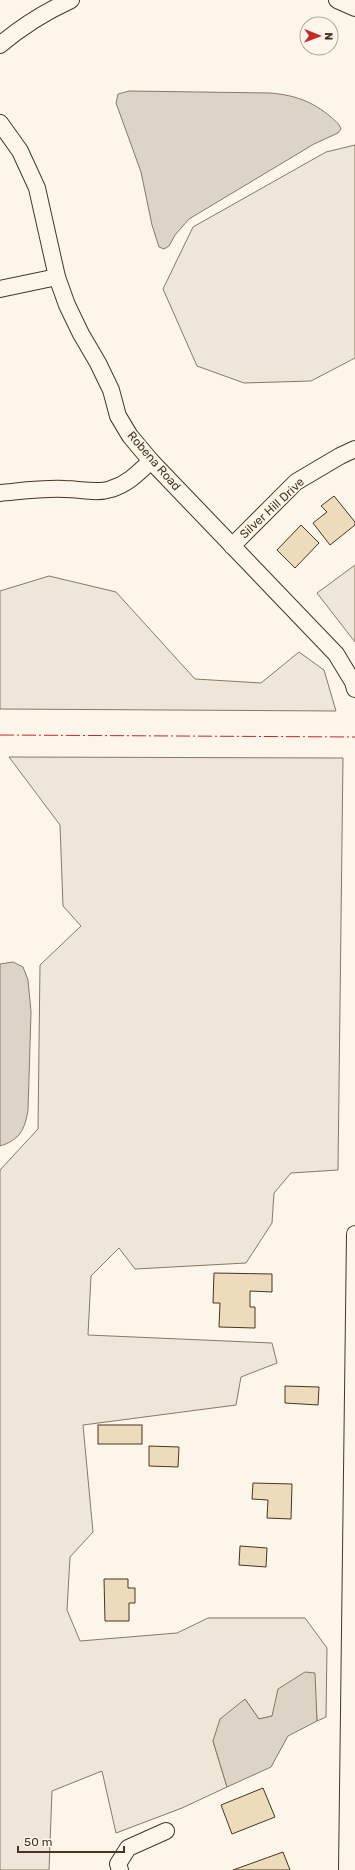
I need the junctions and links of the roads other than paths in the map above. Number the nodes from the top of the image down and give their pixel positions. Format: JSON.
{"nodes":[{"id":1,"x":71,"y":0,"type":"edge"},
{"id":2,"x":337,"y":0,"type":"edge"},
{"id":3,"x":355,"y":8,"type":"edge"},
{"id":4,"x":0,"y":45,"type":"edge"},
{"id":5,"x":0,"y":123,"type":"edge"},
{"id":6,"x":56,"y":277,"type":"junction"},
{"id":7,"x":0,"y":289,"type":"edge"},
{"id":8,"x":355,"y":450,"type":"edge"},
{"id":9,"x":151,"y":461,"type":"junction"},
{"id":10,"x":0,"y":493,"type":"edge"},
{"id":11,"x":232,"y":546,"type":"junction"},
{"id":12,"x":355,"y":689,"type":"edge"},
{"id":13,"x":355,"y":1234,"type":"edge"},
{"id":14,"x":166,"y":1831,"type":"dead end"},
{"id":15,"x":120,"y":1870,"type":"edge"},
{"id":16,"x":347,"y":1870,"type":"edge"}],
"edges":[{"from":1,"to":4,"type":"street"},
{"from":2,"to":3,"type":"street"},
{"from":5,"to":6,"type":"street","name":"Robena Road"},
{"from":6,"to":7,"type":"street"},
{"from":6,"to":9,"type":"street","name":"Robena Road"},
{"from":8,"to":11,"type":"street","name":"Silver Hill Drive"},
{"from":9,"to":10,"type":"street"},
{"from":9,"to":11,"type":"street","name":"Robena Road"},
{"from":11,"to":12,"type":"street","name":"Robena Road"},
{"from":13,"to":16,"type":"street"},
{"from":14,"to":15,"type":"street"}]}
